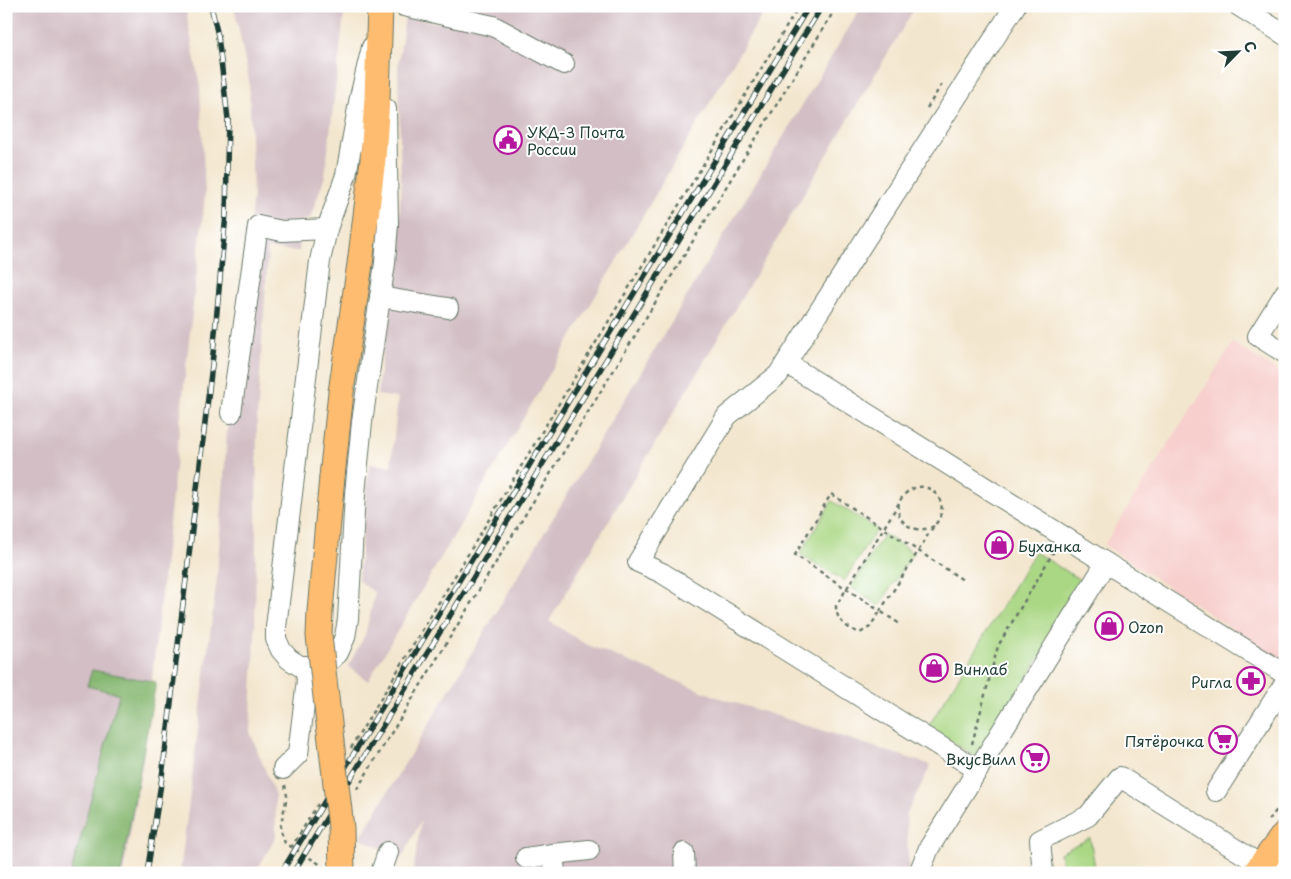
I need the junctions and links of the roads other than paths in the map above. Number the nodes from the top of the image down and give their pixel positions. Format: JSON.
{"nodes":[{"id":1,"x":404,"y":6,"type":"edge"},
{"id":2,"x":1015,"y":6,"type":"edge"},
{"id":3,"x":1239,"y":6,"type":"edge"},
{"id":4,"x":380,"y":10,"type":"edge"},
{"id":5,"x":1285,"y":35,"type":"edge"},
{"id":6,"x":380,"y":40,"type":"junction"},
{"id":7,"x":564,"y":64,"type":"dead end"},
{"id":8,"x":327,"y":228,"type":"junction"},
{"id":9,"x":1285,"y":293,"type":"edge"},
{"id":10,"x":380,"y":297,"type":"junction"},
{"id":11,"x":448,"y":308,"type":"dead end"},
{"id":12,"x":1285,"y":353,"type":"edge"},
{"id":13,"x":786,"y":363,"type":"junction"},
{"id":14,"x":231,"y":413,"type":"dead end"},
{"id":15,"x":1106,"y":563,"type":"junction"},
{"id":16,"x":305,"y":666,"type":"junction"},
{"id":17,"x":1285,"y":674,"type":"edge"},
{"id":18,"x":1285,"y":683,"type":"edge"},
{"id":19,"x":972,"y":766,"type":"junction"},
{"id":20,"x":282,"y":769,"type":"road end"},
{"id":21,"x":1216,"y":791,"type":"dead end"},
{"id":22,"x":1285,"y":834,"type":"edge"},
{"id":23,"x":589,"y":850,"type":"dead end"},
{"id":24,"x":388,"y":852,"type":"dead end"},
{"id":25,"x":526,"y":858,"type":"dead end"},
{"id":26,"x":554,"y":864,"type":"edge"},
{"id":27,"x":1264,"y":868,"type":"edge"},
{"id":28,"x":335,"y":871,"type":"edge"},
{"id":29,"x":381,"y":873,"type":"edge"},
{"id":30,"x":919,"y":873,"type":"edge"},
{"id":31,"x":1043,"y":873,"type":"edge"}],
"edges":[{"from":1,"to":7,"type":"street"},
{"from":2,"to":13,"type":"street"},
{"from":3,"to":5,"type":"street"},
{"from":4,"to":6,"type":"main road"},
{"from":4,"to":8,"type":"street"},
{"from":6,"to":10,"type":"street"},
{"from":6,"to":28,"type":"main road","bridge":true},
{"from":8,"to":14,"type":"street"},
{"from":8,"to":16,"type":"street"},
{"from":9,"to":12,"type":"street"},
{"from":10,"to":11,"type":"street"},
{"from":10,"to":16,"type":"street"},
{"from":13,"to":15,"type":"street"},
{"from":13,"to":19,"type":"street"},
{"from":15,"to":17,"type":"street"},
{"from":15,"to":19,"type":"street"},
{"from":16,"to":20,"type":"street"},
{"from":18,"to":21,"type":"street"},
{"from":19,"to":30,"type":"street"},
{"from":22,"to":27,"type":"main road"},
{"from":23,"to":26,"type":"street"},
{"from":24,"to":29,"type":"street"},
{"from":25,"to":26,"type":"street"},
{"from":27,"to":31,"type":"street"}]}
